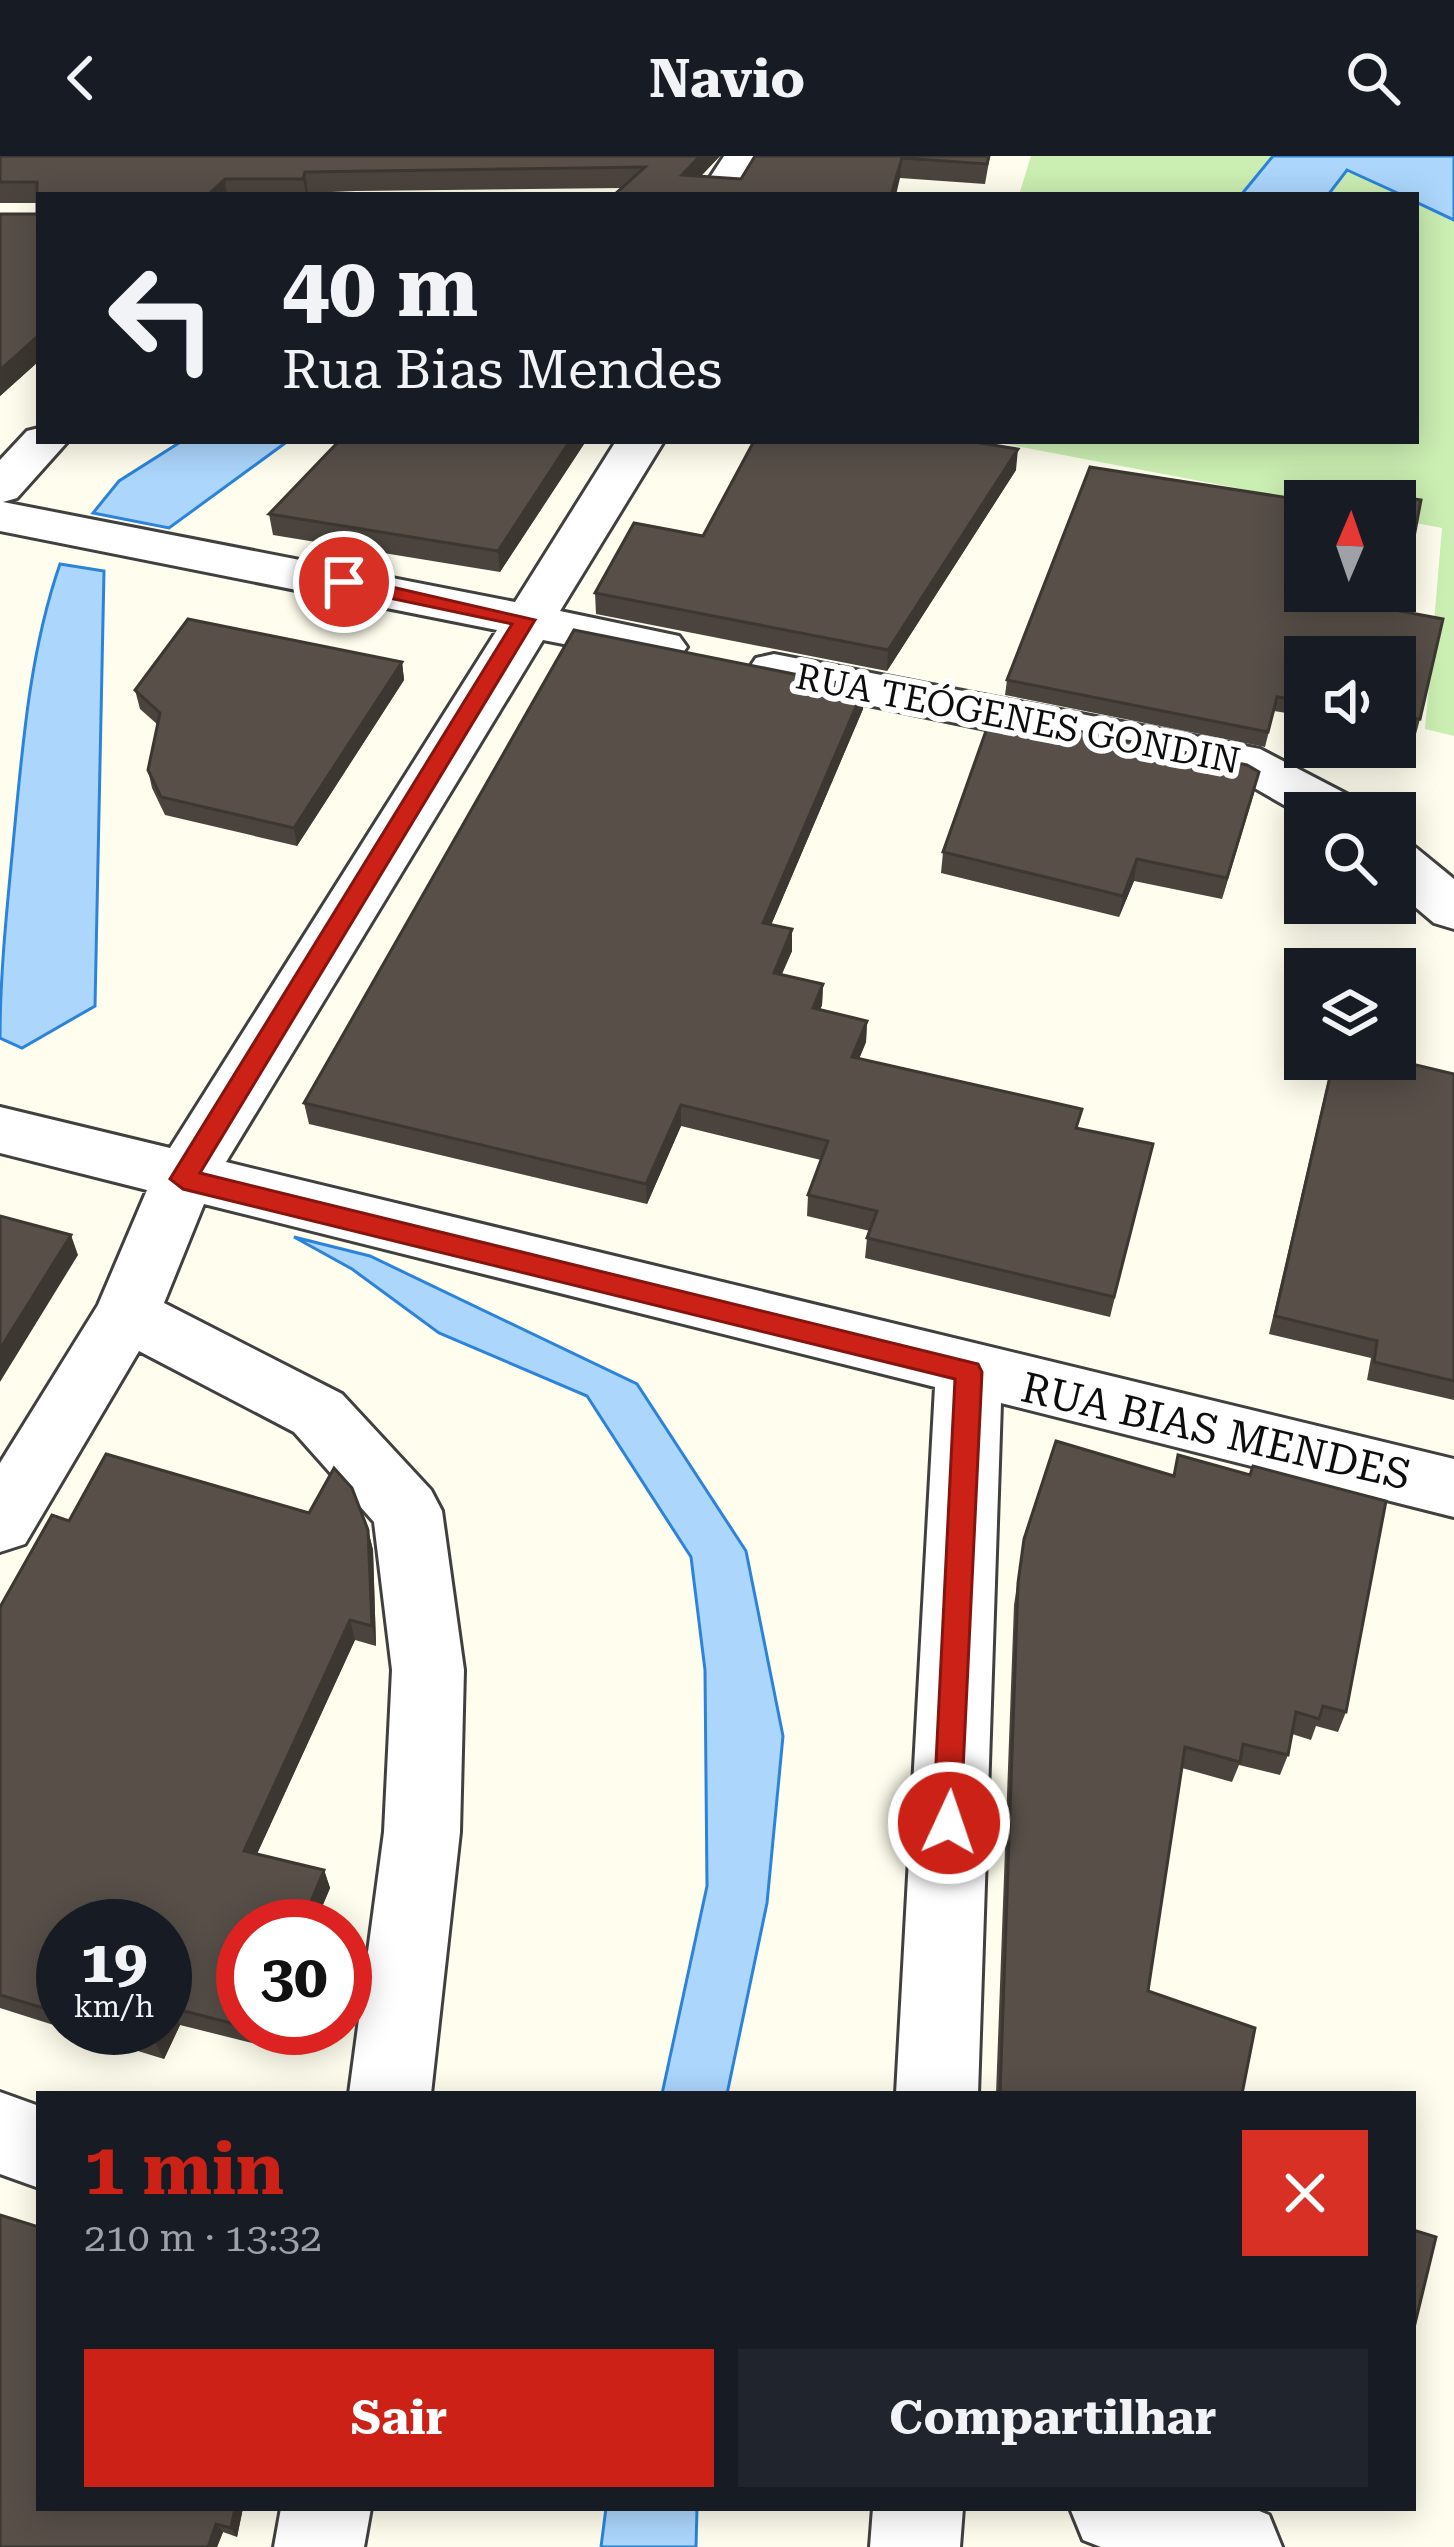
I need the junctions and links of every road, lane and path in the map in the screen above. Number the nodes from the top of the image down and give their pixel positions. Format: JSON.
{"nodes":[{"id":1,"x":744,"y":159,"type":"edge"},
{"id":2,"x":719,"y":192,"type":"edge"},
{"id":3,"x":41,"y":444,"type":"edge"},
{"id":4,"x":638,"y":444,"type":"edge"},
{"id":5,"x":0,"y":488,"type":"edge"},
{"id":6,"x":0,"y":516,"type":"edge"},
{"id":7,"x":525,"y":620,"type":"junction"},
{"id":8,"x":1303,"y":792,"type":"edge"},
{"id":9,"x":1416,"y":877,"type":"edge"},
{"id":10,"x":1454,"y":909,"type":"edge"},
{"id":11,"x":0,"y":1130,"type":"edge"},
{"id":12,"x":183,"y":1179,"type":"junction"},
{"id":13,"x":127,"y":1314,"type":"junction"},
{"id":14,"x":969,"y":1372,"type":"junction"},
{"id":15,"x":1454,"y":1488,"type":"edge"},
{"id":16,"x":0,"y":1523,"type":"edge"},
{"id":17,"x":390,"y":2091,"type":"edge"},
{"id":18,"x":937,"y":2091,"type":"edge"},
{"id":19,"x":0,"y":2133,"type":"edge"},
{"id":20,"x":36,"y":2146,"type":"edge"},
{"id":21,"x":325,"y":2511,"type":"edge"},
{"id":22,"x":918,"y":2511,"type":"edge"},
{"id":23,"x":1124,"y":2511,"type":"edge"},
{"id":24,"x":319,"y":2547,"type":"edge"},
{"id":25,"x":915,"y":2547,"type":"edge"},
{"id":26,"x":1237,"y":2547,"type":"edge"}],
"edges":[{"from":1,"to":2,"type":"street"},
{"from":3,"to":5,"type":"street"},
{"from":4,"to":7,"type":"street"},
{"from":6,"to":7,"type":"street","name":"RUA TEÓGENES GONDIN"},
{"from":7,"to":8,"type":"street","name":"RUA TEÓGENES GONDIN"},
{"from":7,"to":12,"type":"street"},
{"from":9,"to":10,"type":"street"},
{"from":11,"to":12,"type":"street","name":"RUA BIAS MENDES"},
{"from":12,"to":13,"type":"street"},
{"from":12,"to":14,"type":"street","name":"RUA BIAS MENDES"},
{"from":13,"to":16,"type":"street"},
{"from":13,"to":17,"type":"street"},
{"from":14,"to":15,"type":"street","name":"RUA BIAS MENDES"},
{"from":14,"to":18,"type":"street"},
{"from":19,"to":20,"type":"street"},
{"from":21,"to":24,"type":"street"},
{"from":22,"to":25,"type":"street"},
{"from":23,"to":26,"type":"street"}]}
